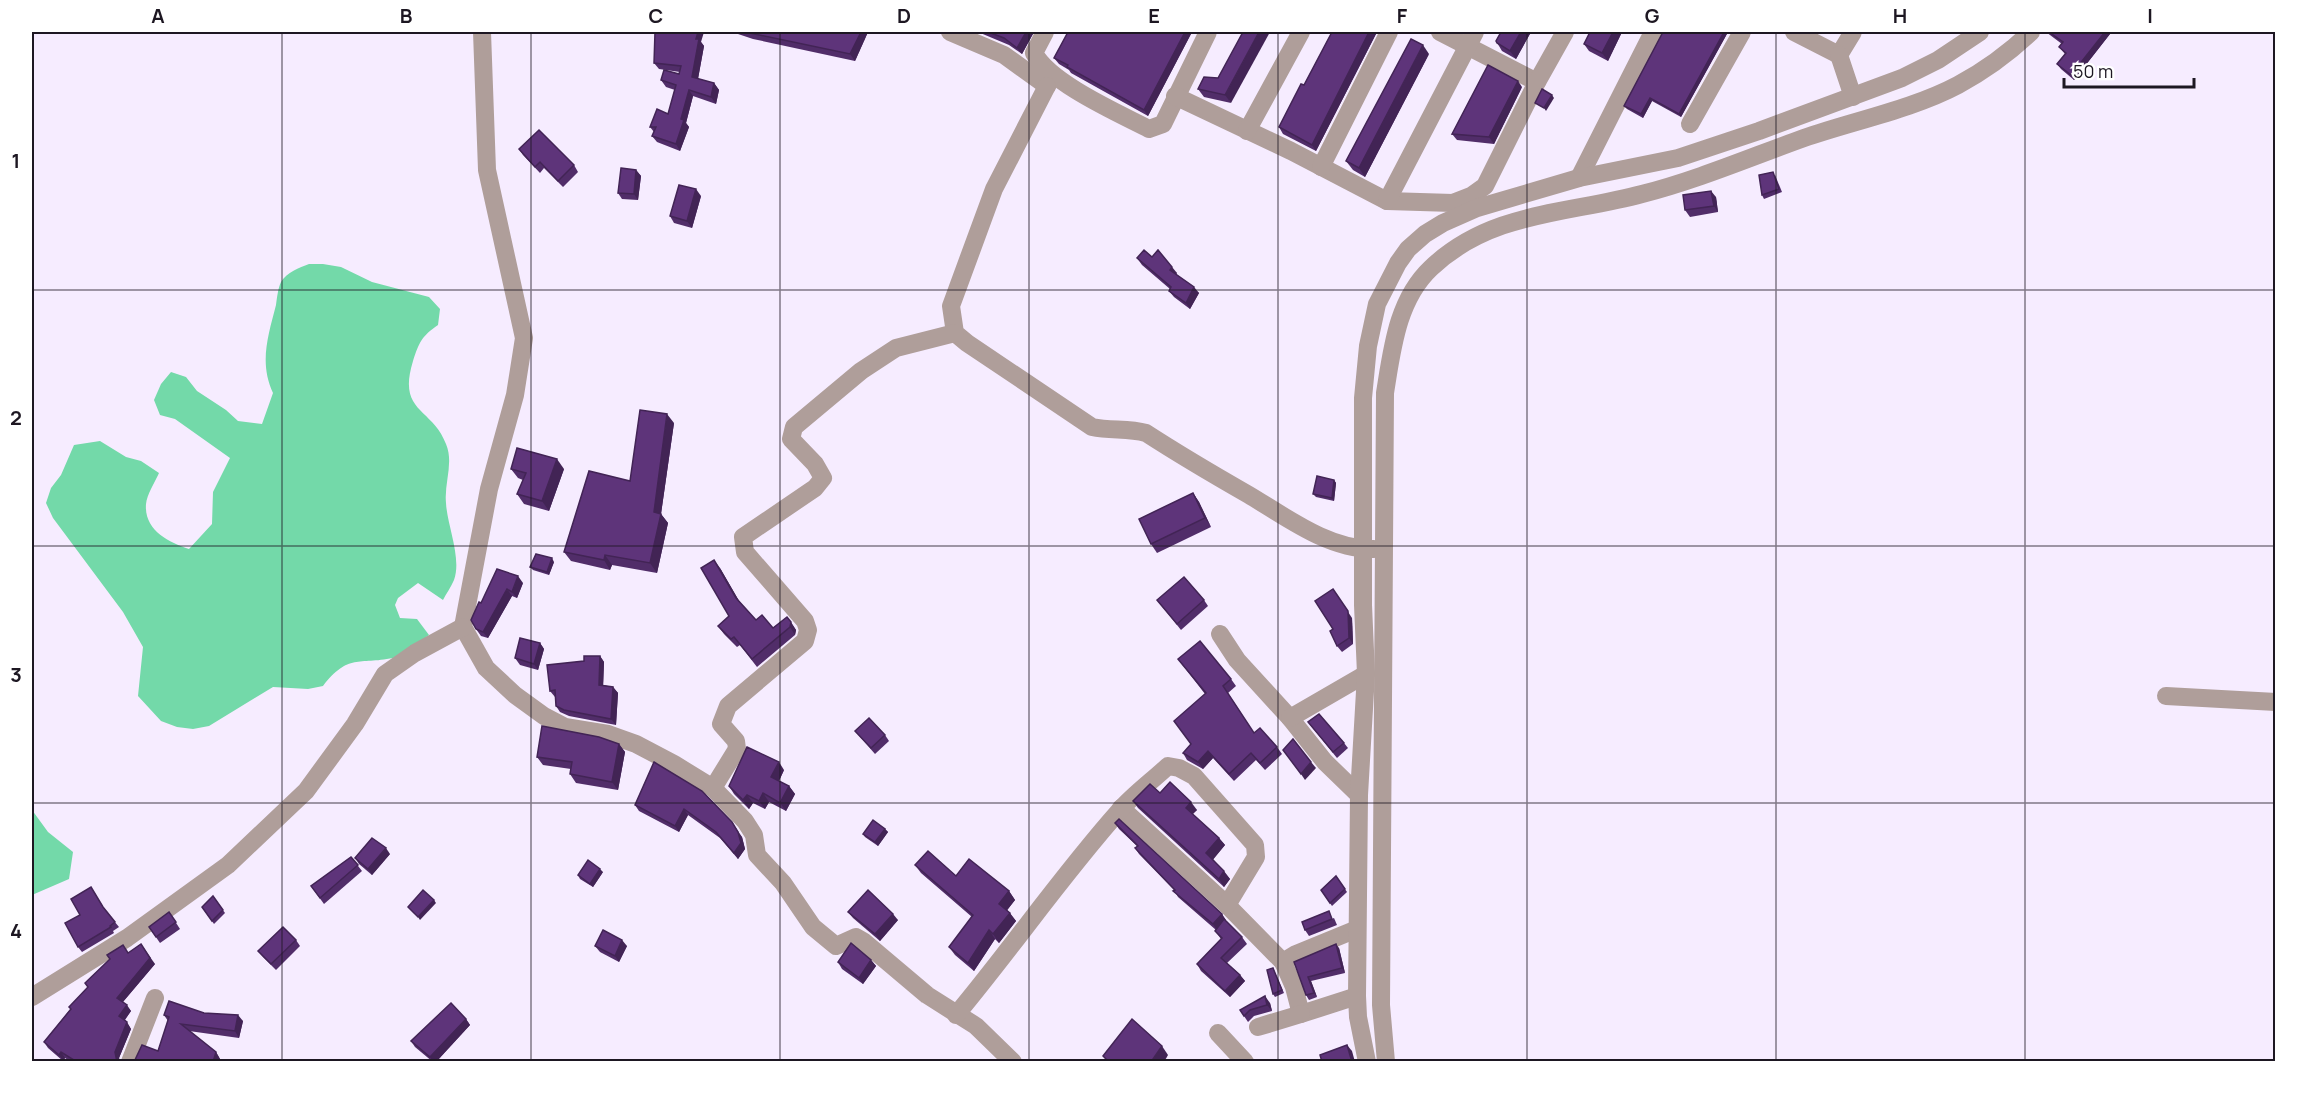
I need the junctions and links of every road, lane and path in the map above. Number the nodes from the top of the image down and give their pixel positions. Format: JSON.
{"nodes":[{"id":1,"x":482,"y":32,"type":"edge"},
{"id":2,"x":1044,"y":32,"type":"edge"},
{"id":3,"x":1208,"y":32,"type":"edge"},
{"id":4,"x":1301,"y":32,"type":"edge"},
{"id":5,"x":1389,"y":32,"type":"edge"},
{"id":6,"x":1440,"y":32,"type":"edge"},
{"id":7,"x":1565,"y":32,"type":"edge"},
{"id":8,"x":1653,"y":32,"type":"edge"},
{"id":9,"x":1742,"y":32,"type":"edge"},
{"id":10,"x":1794,"y":32,"type":"edge"},
{"id":11,"x":1853,"y":32,"type":"edge"},
{"id":12,"x":1980,"y":32,"type":"edge"},
{"id":13,"x":2031,"y":32,"type":"edge"},
{"id":14,"x":956,"y":33,"type":"edge"},
{"id":15,"x":1472,"y":39,"type":"edge"},
{"id":16,"x":1839,"y":55,"type":"junction"},
{"id":17,"x":1050,"y":80,"type":"junction"},
{"id":18,"x":1537,"y":82,"type":"junction"},
{"id":19,"x":1175,"y":96,"type":"junction"},
{"id":20,"x":1853,"y":97,"type":"junction"},
{"id":21,"x":1690,"y":124,"type":"dead end"},
{"id":22,"x":1247,"y":132,"type":"junction"},
{"id":23,"x":1321,"y":167,"type":"junction"},
{"id":24,"x":1579,"y":178,"type":"junction"},
{"id":25,"x":1387,"y":201,"type":"junction"},
{"id":26,"x":956,"y":333,"type":"junction"},
{"id":27,"x":1374,"y":549,"type":"junction"},
{"id":28,"x":464,"y":627,"type":"junction"},
{"id":29,"x":1220,"y":634,"type":"dead end"},
{"id":30,"x":1366,"y":674,"type":"junction"},
{"id":31,"x":2166,"y":696,"type":"dead end"},
{"id":32,"x":2276,"y":702,"type":"edge"},
{"id":33,"x":1290,"y":718,"type":"junction"},
{"id":34,"x":713,"y":788,"type":"junction"},
{"id":35,"x":1359,"y":795,"type":"junction"},
{"id":36,"x":1121,"y":808,"type":"junction"},
{"id":37,"x":1227,"y":905,"type":"junction"},
{"id":38,"x":1357,"y":929,"type":"junction"},
{"id":39,"x":1283,"y":962,"type":"junction"},
{"id":40,"x":1357,"y":996,"type":"junction"},
{"id":41,"x":32,"y":997,"type":"edge"},
{"id":42,"x":155,"y":998,"type":"dead end"},
{"id":43,"x":1300,"y":1014,"type":"junction"},
{"id":44,"x":956,"y":1015,"type":"junction"},
{"id":45,"x":1258,"y":1027,"type":"dead end"},
{"id":46,"x":1218,"y":1033,"type":"dead end"},
{"id":47,"x":130,"y":1062,"type":"edge"},
{"id":48,"x":1012,"y":1062,"type":"edge"},
{"id":49,"x":1245,"y":1062,"type":"edge"},
{"id":50,"x":1366,"y":1062,"type":"edge"},
{"id":51,"x":1386,"y":1062,"type":"edge"}],
"edges":[{"from":1,"to":28,"type":"street"},
{"from":2,"to":17,"type":"street"},
{"from":3,"to":19,"type":"street"},
{"from":4,"to":22,"type":"street"},
{"from":5,"to":23,"type":"street"},
{"from":6,"to":15,"type":"street"},
{"from":7,"to":18,"type":"street"},
{"from":8,"to":24,"type":"street"},
{"from":9,"to":21,"type":"street"},
{"from":10,"to":16,"type":"street"},
{"from":11,"to":16,"type":"street"},
{"from":12,"to":20,"type":"street"},
{"from":13,"to":27,"type":"street"},
{"from":14,"to":17,"type":"street"},
{"from":15,"to":18,"type":"street"},
{"from":15,"to":25,"type":"street"},
{"from":16,"to":20,"type":"street"},
{"from":17,"to":19,"type":"street"},
{"from":17,"to":26,"type":"street"},
{"from":18,"to":25,"type":"street"},
{"from":19,"to":22,"type":"street"},
{"from":20,"to":24,"type":"street"},
{"from":22,"to":23,"type":"street"},
{"from":23,"to":25,"type":"street"},
{"from":24,"to":27,"type":"street"},
{"from":26,"to":27,"type":"street"},
{"from":26,"to":34,"type":"street"},
{"from":27,"to":30,"type":"street"},
{"from":27,"to":51,"type":"street"},
{"from":28,"to":34,"type":"street"},
{"from":28,"to":41,"type":"street"},
{"from":29,"to":33,"type":"street"},
{"from":30,"to":33,"type":"street"},
{"from":30,"to":35,"type":"street"},
{"from":31,"to":32,"type":"street"},
{"from":33,"to":35,"type":"street"},
{"from":34,"to":44,"type":"street"},
{"from":35,"to":38,"type":"street"},
{"from":36,"to":37,"type":"street"},
{"from":36,"to":37,"type":"street"},
{"from":36,"to":44,"type":"street"},
{"from":37,"to":39,"type":"street"},
{"from":38,"to":39,"type":"street"},
{"from":38,"to":40,"type":"street"},
{"from":39,"to":43,"type":"street"},
{"from":40,"to":43,"type":"street"},
{"from":40,"to":50,"type":"street"},
{"from":42,"to":47,"type":"street"},
{"from":43,"to":45,"type":"street"},
{"from":44,"to":48,"type":"street"},
{"from":46,"to":49,"type":"street"}]}
